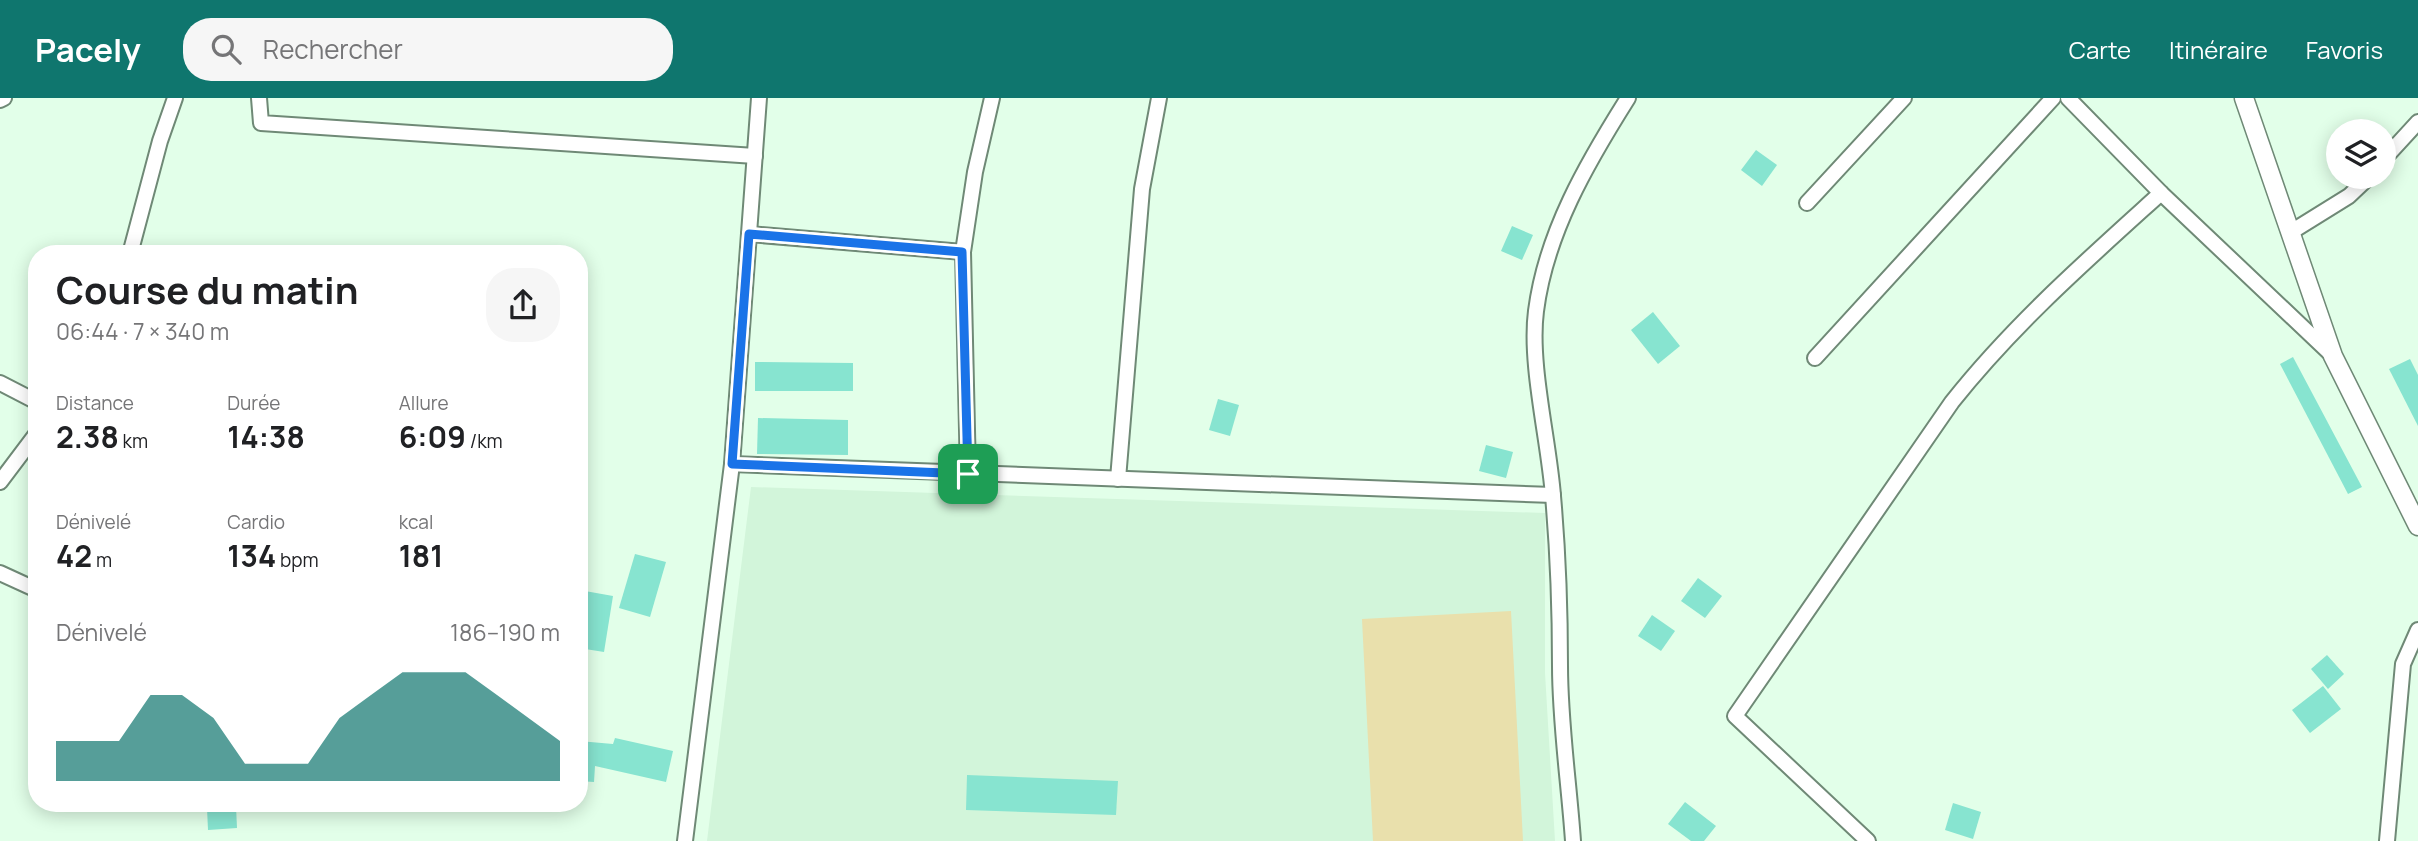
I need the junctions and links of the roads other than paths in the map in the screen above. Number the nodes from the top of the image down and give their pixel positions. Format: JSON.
{"nodes":[{"id":1,"x":175,"y":98,"type":"edge"},
{"id":2,"x":258,"y":98,"type":"edge"},
{"id":3,"x":759,"y":98,"type":"edge"},
{"id":4,"x":992,"y":98,"type":"edge"},
{"id":5,"x":1159,"y":98,"type":"edge"},
{"id":6,"x":1628,"y":98,"type":"edge"},
{"id":7,"x":1905,"y":98,"type":"edge"},
{"id":8,"x":2053,"y":98,"type":"edge"},
{"id":9,"x":2068,"y":98,"type":"edge"},
{"id":10,"x":2244,"y":98,"type":"edge"},
{"id":11,"x":2418,"y":122,"type":"edge"},
{"id":12,"x":2396,"y":146,"type":"edge"},
{"id":13,"x":755,"y":156,"type":"junction"},
{"id":14,"x":2356,"y":189,"type":"edge"},
{"id":15,"x":2161,"y":193,"type":"junction"},
{"id":16,"x":1807,"y":203,"type":"dead end"},
{"id":17,"x":2291,"y":232,"type":"junction"},
{"id":18,"x":749,"y":234,"type":"junction"},
{"id":19,"x":132,"y":245,"type":"edge"},
{"id":20,"x":962,"y":252,"type":"junction"},
{"id":21,"x":2333,"y":356,"type":"junction"},
{"id":22,"x":1815,"y":358,"type":"dead end"},
{"id":23,"x":0,"y":383,"type":"edge"},
{"id":24,"x":28,"y":397,"type":"edge"},
{"id":25,"x":28,"y":445,"type":"edge"},
{"id":26,"x":732,"y":464,"type":"junction"},
{"id":27,"x":968,"y":474,"type":"junction"},
{"id":28,"x":1118,"y":478,"type":"junction"},
{"id":29,"x":0,"y":482,"type":"edge"},
{"id":30,"x":1553,"y":495,"type":"junction"},
{"id":31,"x":2418,"y":526,"type":"edge"},
{"id":32,"x":0,"y":573,"type":"edge"},
{"id":33,"x":28,"y":586,"type":"edge"},
{"id":34,"x":2418,"y":630,"type":"edge"},
{"id":35,"x":685,"y":841,"type":"edge"},
{"id":36,"x":1573,"y":841,"type":"edge"},
{"id":37,"x":1868,"y":841,"type":"edge"},
{"id":38,"x":2387,"y":841,"type":"edge"}],
"edges":[{"from":1,"to":19,"type":"street"},
{"from":2,"to":13,"type":"street"},
{"from":3,"to":13,"type":"street"},
{"from":4,"to":20,"type":"street"},
{"from":5,"to":28,"type":"street"},
{"from":6,"to":30,"type":"street"},
{"from":7,"to":16,"type":"street"},
{"from":8,"to":22,"type":"street"},
{"from":9,"to":15,"type":"street"},
{"from":10,"to":17,"type":"street"},
{"from":11,"to":12,"type":"street"},
{"from":13,"to":18,"type":"street"},
{"from":14,"to":17,"type":"street"},
{"from":15,"to":21,"type":"street"},
{"from":15,"to":37,"type":"street"},
{"from":17,"to":21,"type":"street"},
{"from":18,"to":20,"type":"street"},
{"from":18,"to":26,"type":"street"},
{"from":20,"to":27,"type":"street"},
{"from":21,"to":31,"type":"street"},
{"from":23,"to":24,"type":"street"},
{"from":25,"to":29,"type":"street"},
{"from":26,"to":27,"type":"street"},
{"from":26,"to":35,"type":"street"},
{"from":27,"to":28,"type":"street"},
{"from":28,"to":30,"type":"street"},
{"from":30,"to":36,"type":"street"},
{"from":32,"to":33,"type":"street"},
{"from":34,"to":38,"type":"street"}]}
